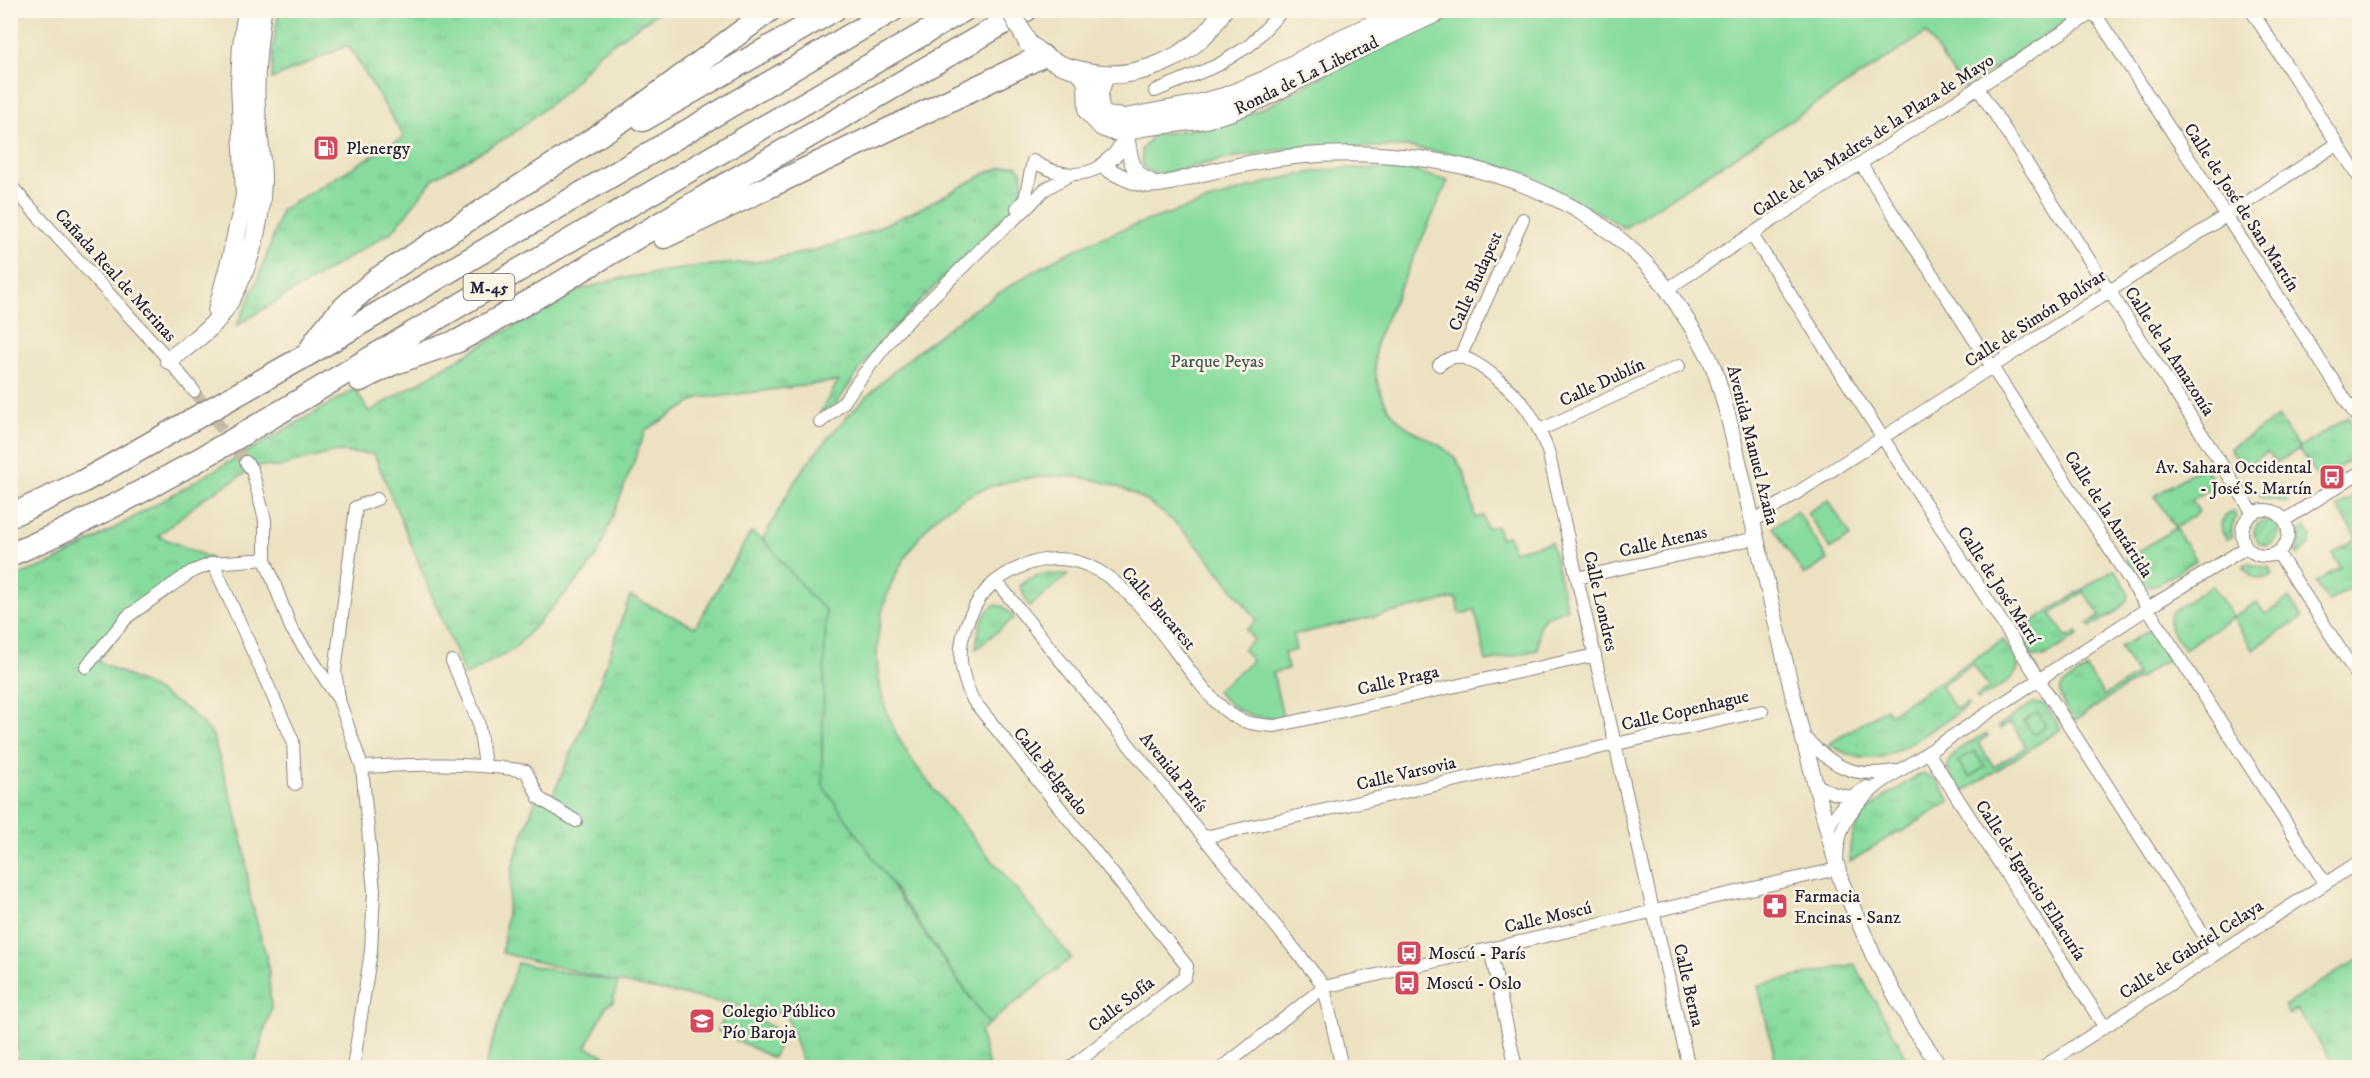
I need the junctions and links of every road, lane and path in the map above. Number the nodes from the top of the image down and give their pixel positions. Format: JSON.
{"nodes":[{"id":1,"x":247,"y":10,"type":"edge"},
{"id":2,"x":262,"y":10,"type":"edge"},
{"id":3,"x":770,"y":10,"type":"edge"},
{"id":4,"x":834,"y":10,"type":"edge"},
{"id":5,"x":893,"y":10,"type":"edge"},
{"id":6,"x":964,"y":10,"type":"edge"},
{"id":7,"x":1010,"y":10,"type":"edge"},
{"id":8,"x":1026,"y":10,"type":"edge"},
{"id":9,"x":1224,"y":10,"type":"edge"},
{"id":10,"x":1284,"y":10,"type":"edge"},
{"id":11,"x":1404,"y":10,"type":"edge"},
{"id":12,"x":1442,"y":10,"type":"edge"},
{"id":13,"x":2251,"y":10,"type":"edge"},
{"id":14,"x":2096,"y":11,"type":"edge"},
{"id":15,"x":1035,"y":50,"type":"junction"},
{"id":16,"x":1080,"y":71,"type":"junction"},
{"id":17,"x":1105,"y":76,"type":"junction"},
{"id":18,"x":1978,"y":88,"type":"junction"},
{"id":19,"x":1155,"y":91,"type":"dead end"},
{"id":20,"x":1129,"y":134,"type":"junction"},
{"id":21,"x":2337,"y":144,"type":"junction"},
{"id":22,"x":1862,"y":164,"type":"junction"},
{"id":23,"x":1102,"y":166,"type":"junction"},
{"id":24,"x":1071,"y":174,"type":"junction"},
{"id":25,"x":2360,"y":179,"type":"edge"},
{"id":26,"x":1158,"y":184,"type":"junction"},
{"id":27,"x":10,"y":185,"type":"edge"},
{"id":28,"x":2226,"y":216,"type":"junction"},
{"id":29,"x":1522,"y":219,"type":"dead end"},
{"id":30,"x":457,"y":228,"type":"junction"},
{"id":31,"x":1752,"y":236,"type":"junction"},
{"id":32,"x":989,"y":241,"type":"junction"},
{"id":33,"x":1667,"y":289,"type":"junction"},
{"id":34,"x":2110,"y":291,"type":"junction"},
{"id":35,"x":530,"y":302,"type":"junction"},
{"id":36,"x":213,"y":324,"type":"junction"},
{"id":37,"x":307,"y":355,"type":"junction"},
{"id":38,"x":1460,"y":357,"type":"junction"},
{"id":39,"x":169,"y":360,"type":"junction"},
{"id":40,"x":1439,"y":365,"type":"dead end"},
{"id":41,"x":1679,"y":366,"type":"dead end"},
{"id":42,"x":1992,"y":367,"type":"junction"},
{"id":43,"x":194,"y":391,"type":"tunnel mouth"},
{"id":44,"x":293,"y":406,"type":"junction"},
{"id":45,"x":820,"y":422,"type":"dead end"},
{"id":46,"x":2360,"y":422,"type":"edge"},
{"id":47,"x":1540,"y":430,"type":"junction"},
{"id":48,"x":1883,"y":438,"type":"junction"},
{"id":49,"x":246,"y":462,"type":"tunnel mouth"},
{"id":50,"x":2360,"y":472,"type":"edge"},
{"id":51,"x":377,"y":499,"type":"dead end"},
{"id":52,"x":2253,"y":513,"type":"junction"},
{"id":53,"x":10,"y":516,"type":"edge"},
{"id":54,"x":2285,"y":520,"type":"junction"},
{"id":55,"x":1752,"y":522,"type":"junction"},
{"id":56,"x":1756,"y":538,"type":"junction"},
{"id":57,"x":2247,"y":547,"type":"junction"},
{"id":58,"x":2277,"y":553,"type":"junction"},
{"id":59,"x":10,"y":555,"type":"edge"},
{"id":60,"x":265,"y":559,"type":"junction"},
{"id":61,"x":213,"y":563,"type":"junction"},
{"id":62,"x":1577,"y":578,"type":"junction"},
{"id":63,"x":996,"y":580,"type":"junction"},
{"id":64,"x":2148,"y":608,"type":"junction"},
{"id":65,"x":1595,"y":655,"type":"junction"},
{"id":66,"x":452,"y":661,"type":"dead end"},
{"id":67,"x":86,"y":667,"type":"dead end"},
{"id":68,"x":2039,"y":680,"type":"junction"},
{"id":69,"x":2360,"y":680,"type":"edge"},
{"id":70,"x":339,"y":700,"type":"junction"},
{"id":71,"x":1214,"y":701,"type":"joint"},
{"id":72,"x":1762,"y":711,"type":"dead end"},
{"id":73,"x":1803,"y":736,"type":"junction"},
{"id":74,"x":1615,"y":744,"type":"junction"},
{"id":75,"x":1928,"y":752,"type":"junction"},
{"id":76,"x":485,"y":764,"type":"junction"},
{"id":77,"x":362,"y":767,"type":"junction"},
{"id":78,"x":1901,"y":770,"type":"junction"},
{"id":79,"x":295,"y":784,"type":"dead end"},
{"id":80,"x":1815,"y":784,"type":"junction"},
{"id":81,"x":1855,"y":798,"type":"junction"},
{"id":82,"x":576,"y":821,"type":"dead end"},
{"id":83,"x":1827,"y":832,"type":"junction"},
{"id":84,"x":1204,"y":837,"type":"junction"},
{"id":85,"x":2360,"y":861,"type":"edge"},
{"id":86,"x":1837,"y":868,"type":"junction"},
{"id":87,"x":2325,"y":883,"type":"junction"},
{"id":88,"x":1654,"y":911,"type":"junction"},
{"id":89,"x":1490,"y":949,"type":"junction"},
{"id":90,"x":2216,"y":954,"type":"junction"},
{"id":91,"x":1186,"y":966,"type":"joint"},
{"id":92,"x":1324,"y":987,"type":"junction"},
{"id":93,"x":2104,"y":1026,"type":"junction"},
{"id":94,"x":353,"y":1068,"type":"edge"},
{"id":95,"x":1070,"y":1068,"type":"edge"},
{"id":96,"x":1222,"y":1068,"type":"edge"},
{"id":97,"x":1342,"y":1068,"type":"edge"},
{"id":98,"x":1516,"y":1068,"type":"edge"},
{"id":99,"x":1689,"y":1068,"type":"edge"},
{"id":100,"x":1941,"y":1068,"type":"edge"},
{"id":101,"x":2041,"y":1068,"type":"edge"}],
"edges":[{"from":1,"to":36,"type":"main road"},
{"from":2,"to":36,"type":"main road"},
{"from":3,"to":30,"type":"highway"},
{"from":4,"to":30,"type":"highway"},
{"from":5,"to":37,"type":"highway","number":"M-45"},
{"from":6,"to":44,"type":"highway","number":"M-45"},
{"from":7,"to":15,"type":"main road","bridge":true},
{"from":8,"to":35,"type":"highway"},
{"from":9,"to":17,"type":"main road"},
{"from":10,"to":19,"type":"street"},
{"from":11,"to":17,"type":"main road","name":"Ronda de La Libertad"},
{"from":12,"to":20,"type":"main road","name":"Ronda de La Libertad"},
{"from":13,"to":21,"type":"street"},
{"from":14,"to":18,"type":"street","name":"Calle de las Madres de la Plaza de Mayo"},
{"from":14,"to":28,"type":"street","name":"Calle de José de San Martín"},
{"from":15,"to":16,"type":"main road"},
{"from":15,"to":35,"type":"highway"},
{"from":16,"to":17,"type":"main road"},
{"from":16,"to":20,"type":"main road","name":"Ronda de La Libertad"},
{"from":18,"to":22,"type":"street","name":"Calle de las Madres de la Plaza de Mayo"},
{"from":18,"to":34,"type":"street","name":"Calle de la Amazonía"},
{"from":20,"to":23,"type":"street"},
{"from":20,"to":26,"type":"street"},
{"from":21,"to":25,"type":"street"},
{"from":21,"to":28,"type":"street","name":"Calle de Simón Bolívar"},
{"from":22,"to":31,"type":"street","name":"Calle de las Madres de la Plaza de Mayo"},
{"from":22,"to":42,"type":"street","name":"Calle de la Antártida"},
{"from":23,"to":24,"type":"street"},
{"from":23,"to":26,"type":"street","name":"Avenida Manuel Azaña"},
{"from":24,"to":32,"type":"street"},
{"from":24,"to":32,"type":"street"},
{"from":26,"to":33,"type":"street","name":"Avenida Manuel Azaña"},
{"from":27,"to":39,"type":"street","name":"Cañada Real de Merinas"},
{"from":28,"to":34,"type":"street","name":"Calle de Simón Bolívar"},
{"from":28,"to":46,"type":"street","name":"Calle de José de San Martín"},
{"from":29,"to":38,"type":"street","name":"Calle Budapest"},
{"from":30,"to":37,"type":"highway"},
{"from":31,"to":33,"type":"street","name":"Calle de las Madres de la Plaza de Mayo"},
{"from":31,"to":48,"type":"street","name":"Calle de José Martí"},
{"from":32,"to":45,"type":"street"},
{"from":33,"to":55,"type":"street","name":"Avenida Manuel Azaña"},
{"from":34,"to":42,"type":"street","name":"Calle de Simón Bolívar"},
{"from":34,"to":52,"type":"street","name":"Calle de la Amazonía"},
{"from":35,"to":44,"type":"highway"},
{"from":36,"to":39,"type":"main road"},
{"from":37,"to":53,"type":"highway","number":"M-45"},
{"from":38,"to":40,"type":"street"},
{"from":38,"to":47,"type":"street","name":"Calle Londres"},
{"from":39,"to":43,"type":"street","name":"Cañada Real de Merinas"},
{"from":41,"to":47,"type":"street","name":"Calle Dublín"},
{"from":42,"to":48,"type":"street","name":"Calle de Simón Bolívar"},
{"from":42,"to":64,"type":"street","name":"Calle de la Antártida"},
{"from":44,"to":59,"type":"highway","number":"M-45"},
{"from":47,"to":62,"type":"street","name":"Calle Londres"},
{"from":48,"to":55,"type":"street","name":"Calle de Simón Bolívar"},
{"from":48,"to":68,"type":"street","name":"Calle de José Martí"},
{"from":49,"to":60,"type":"street"},
{"from":50,"to":54,"type":"street"},
{"from":51,"to":70,"type":"street"},
{"from":52,"to":54,"type":"street"},
{"from":52,"to":57,"type":"street"},
{"from":54,"to":58,"type":"street"},
{"from":55,"to":56,"type":"street","name":"Avenida Manuel Azaña"},
{"from":56,"to":62,"type":"street","name":"Calle Atenas"},
{"from":56,"to":73,"type":"street","name":"Avenida Manuel Azaña"},
{"from":57,"to":58,"type":"street"},
{"from":57,"to":64,"type":"street"},
{"from":58,"to":69,"type":"street"},
{"from":60,"to":61,"type":"street"},
{"from":60,"to":70,"type":"street"},
{"from":61,"to":67,"type":"street"},
{"from":61,"to":79,"type":"street"},
{"from":62,"to":65,"type":"street","name":"Calle Londres"},
{"from":63,"to":71,"type":"street","name":"Calle Bucarest"},
{"from":63,"to":84,"type":"street","name":"Avenida París"},
{"from":63,"to":91,"type":"street","name":"Calle Belgrado"},
{"from":64,"to":68,"type":"street"},
{"from":64,"to":87,"type":"street","name":"Calle de la Antártida"},
{"from":65,"to":71,"type":"street","name":"Calle Praga"},
{"from":65,"to":74,"type":"street","name":"Calle Londres"},
{"from":66,"to":76,"type":"street"},
{"from":68,"to":75,"type":"street"},
{"from":68,"to":90,"type":"street","name":"Calle de José Martí"},
{"from":70,"to":77,"type":"street"},
{"from":72,"to":74,"type":"street","name":"Calle Copenhague"},
{"from":73,"to":78,"type":"street"},
{"from":73,"to":80,"type":"street","name":"Avenida Manuel Azaña"},
{"from":74,"to":84,"type":"street","name":"Calle Varsovia"},
{"from":74,"to":88,"type":"street","name":"Calle Londres"},
{"from":75,"to":78,"type":"street"},
{"from":75,"to":93,"type":"street","name":"Calle de Ignacio Ellacuría"},
{"from":76,"to":77,"type":"street"},
{"from":76,"to":82,"type":"street"},
{"from":77,"to":94,"type":"street"},
{"from":78,"to":81,"type":"street"},
{"from":80,"to":81,"type":"street"},
{"from":80,"to":83,"type":"street","name":"Avenida Manuel Azaña"},
{"from":81,"to":83,"type":"street"},
{"from":81,"to":86,"type":"street"},
{"from":83,"to":86,"type":"street","name":"Avenida Manuel Azaña"},
{"from":84,"to":92,"type":"street","name":"Avenida París"},
{"from":85,"to":87,"type":"street","name":"Calle de Gabriel Celaya"},
{"from":86,"to":88,"type":"street","name":"Calle Moscú"},
{"from":86,"to":100,"type":"street","name":"Avenida Manuel Azaña"},
{"from":87,"to":90,"type":"street","name":"Calle de Gabriel Celaya"},
{"from":88,"to":89,"type":"street","name":"Calle Moscú"},
{"from":88,"to":99,"type":"street","name":"Calle Berna"},
{"from":89,"to":92,"type":"street","name":"Calle Moscú"},
{"from":89,"to":98,"type":"street"},
{"from":90,"to":93,"type":"street","name":"Calle de Gabriel Celaya"},
{"from":91,"to":95,"type":"street","name":"Calle Sofía"},
{"from":92,"to":96,"type":"street","name":"Calle Moscú"},
{"from":92,"to":97,"type":"street"},
{"from":93,"to":101,"type":"street","name":"Calle de Gabriel Celaya"}]}
